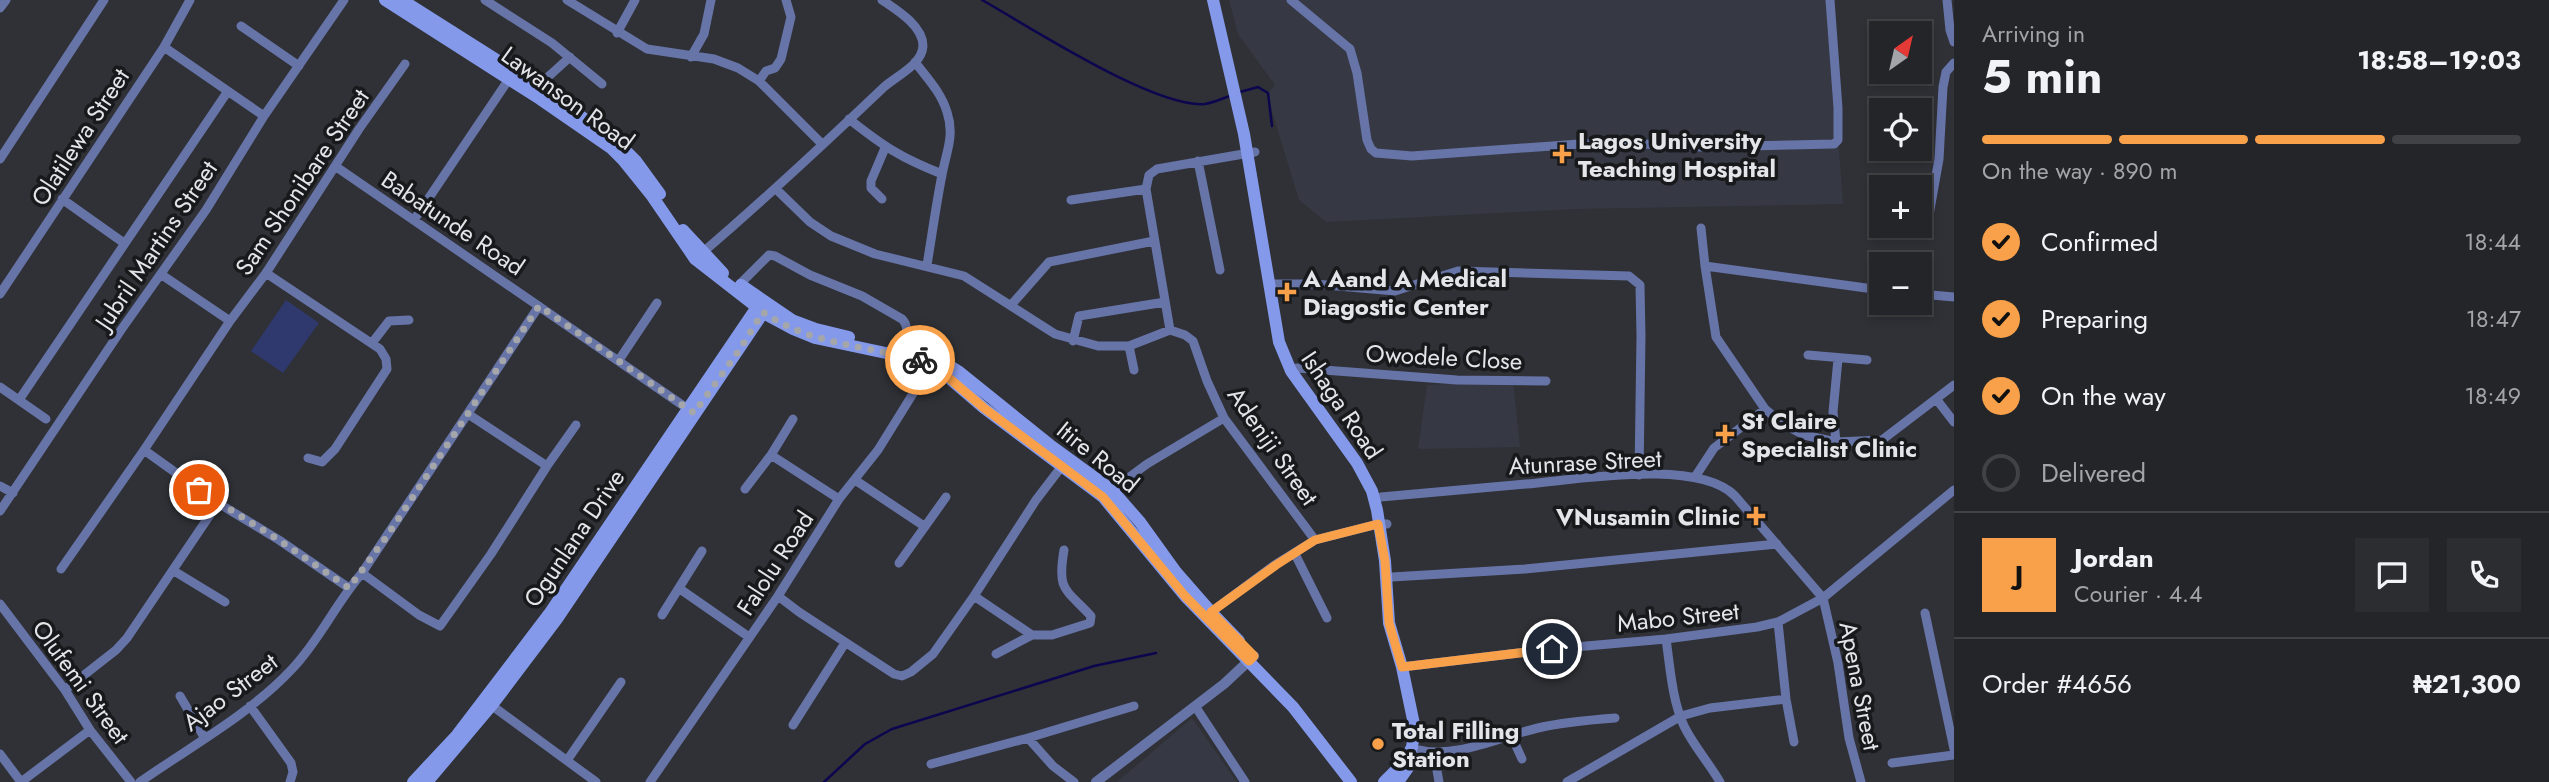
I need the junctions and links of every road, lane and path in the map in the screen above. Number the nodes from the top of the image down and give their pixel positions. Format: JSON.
{"nodes":[{"id":1,"x":6,"y":0,"type":"edge"},
{"id":2,"x":104,"y":0,"type":"edge"},
{"id":3,"x":190,"y":0,"type":"edge"},
{"id":4,"x":344,"y":0,"type":"edge"},
{"id":5,"x":385,"y":0,"type":"edge"},
{"id":6,"x":402,"y":0,"type":"edge"},
{"id":7,"x":485,"y":0,"type":"edge"},
{"id":8,"x":567,"y":0,"type":"edge"},
{"id":9,"x":635,"y":0,"type":"edge"},
{"id":10,"x":711,"y":0,"type":"edge"},
{"id":11,"x":786,"y":0,"type":"edge"},
{"id":12,"x":882,"y":0,"type":"edge"},
{"id":13,"x":1213,"y":0,"type":"edge"},
{"id":14,"x":1219,"y":0,"type":"edge"},
{"id":15,"x":1291,"y":0,"type":"edge"},
{"id":16,"x":1830,"y":0,"type":"edge"},
{"id":17,"x":1947,"y":0,"type":"edge"},
{"id":18,"x":0,"y":8,"type":"edge"},
{"id":19,"x":241,"y":26,"type":"dead end"},
{"id":20,"x":617,"y":33,"type":"junction"},
{"id":21,"x":1954,"y":42,"type":"edge"},
{"id":22,"x":164,"y":47,"type":"junction"},
{"id":23,"x":570,"y":57,"type":"junction"},
{"id":24,"x":691,"y":57,"type":"junction"},
{"id":25,"x":915,"y":62,"type":"junction"},
{"id":26,"x":1954,"y":63,"type":"edge"},
{"id":27,"x":405,"y":64,"type":"dead end"},
{"id":28,"x":299,"y":66,"type":"junction"},
{"id":29,"x":1234,"y":78,"type":"junction"},
{"id":30,"x":509,"y":79,"type":"junction"},
{"id":31,"x":759,"y":81,"type":"junction"},
{"id":32,"x":602,"y":85,"type":"dead end"},
{"id":33,"x":538,"y":86,"type":"junction"},
{"id":34,"x":228,"y":91,"type":"junction"},
{"id":35,"x":264,"y":116,"type":"junction"},
{"id":36,"x":849,"y":119,"type":"junction"},
{"id":37,"x":579,"y":121,"type":"junction"},
{"id":38,"x":822,"y":144,"type":"junction"},
{"id":39,"x":885,"y":148,"type":"junction"},
{"id":40,"x":1251,"y":152,"type":"junction"},
{"id":41,"x":0,"y":159,"type":"edge"},
{"id":42,"x":1198,"y":161,"type":"junction"},
{"id":43,"x":335,"y":166,"type":"junction"},
{"id":44,"x":942,"y":174,"type":"junction"},
{"id":45,"x":776,"y":188,"type":"junction"},
{"id":46,"x":1146,"y":189,"type":"junction"},
{"id":47,"x":1932,"y":194,"type":"edge"},
{"id":48,"x":62,"y":199,"type":"junction"},
{"id":49,"x":883,"y":199,"type":"dead end"},
{"id":50,"x":1071,"y":200,"type":"dead end"},
{"id":51,"x":414,"y":220,"type":"junction"},
{"id":52,"x":1701,"y":228,"type":"dead end"},
{"id":53,"x":1154,"y":241,"type":"junction"},
{"id":54,"x":124,"y":243,"type":"junction"},
{"id":55,"x":702,"y":253,"type":"junction"},
{"id":56,"x":927,"y":265,"type":"junction"},
{"id":57,"x":1704,"y":266,"type":"junction"},
{"id":58,"x":1220,"y":270,"type":"dead end"},
{"id":59,"x":266,"y":272,"type":"junction"},
{"id":60,"x":162,"y":275,"type":"junction"},
{"id":61,"x":740,"y":284,"type":"junction"},
{"id":62,"x":1272,"y":284,"type":"junction"},
{"id":63,"x":1869,"y":289,"type":"edge"},
{"id":64,"x":0,"y":294,"type":"edge"},
{"id":65,"x":1932,"y":295,"type":"edge"},
{"id":66,"x":1954,"y":297,"type":"edge"},
{"id":67,"x":1165,"y":302,"type":"junction"},
{"id":68,"x":657,"y":303,"type":"dead end"},
{"id":69,"x":763,"y":304,"type":"junction"},
{"id":70,"x":1012,"y":304,"type":"junction"},
{"id":71,"x":539,"y":306,"type":"junction"},
{"id":72,"x":409,"y":320,"type":"dead end"},
{"id":73,"x":230,"y":321,"type":"junction"},
{"id":74,"x":1170,"y":330,"type":"junction"},
{"id":75,"x":1073,"y":341,"type":"junction"},
{"id":76,"x":372,"y":344,"type":"junction"},
{"id":77,"x":1129,"y":346,"type":"junction"},
{"id":78,"x":903,"y":348,"type":"junction"},
{"id":79,"x":1808,"y":355,"type":"dead end"},
{"id":80,"x":1838,"y":359,"type":"junction"},
{"id":81,"x":619,"y":360,"type":"junction"},
{"id":82,"x":1867,"y":360,"type":"dead end"},
{"id":83,"x":933,"y":361,"type":"junction"},
{"id":84,"x":1297,"y":368,"type":"junction"},
{"id":85,"x":1134,"y":370,"type":"dead end"},
{"id":86,"x":1546,"y":381,"type":"dead end"},
{"id":87,"x":1954,"y":385,"type":"edge"},
{"id":88,"x":0,"y":387,"type":"edge"},
{"id":89,"x":19,"y":400,"type":"junction"},
{"id":90,"x":1937,"y":400,"type":"junction"},
{"id":91,"x":1765,"y":409,"type":"junction"},
{"id":92,"x":691,"y":410,"type":"junction"},
{"id":93,"x":468,"y":414,"type":"junction"},
{"id":94,"x":1224,"y":418,"type":"junction"},
{"id":95,"x":46,"y":419,"type":"dead end"},
{"id":96,"x":793,"y":419,"type":"dead end"},
{"id":97,"x":1954,"y":422,"type":"edge"},
{"id":98,"x":576,"y":425,"type":"dead end"},
{"id":99,"x":1836,"y":442,"type":"junction"},
{"id":100,"x":144,"y":450,"type":"junction"},
{"id":101,"x":771,"y":455,"type":"junction"},
{"id":102,"x":309,"y":458,"type":"dead end"},
{"id":103,"x":1062,"y":466,"type":"junction"},
{"id":104,"x":547,"y":467,"type":"junction"},
{"id":105,"x":1639,"y":475,"type":"junction"},
{"id":106,"x":1695,"y":477,"type":"junction"},
{"id":107,"x":855,"y":480,"type":"junction"},
{"id":108,"x":0,"y":486,"type":"edge"},
{"id":109,"x":745,"y":489,"type":"dead end"},
{"id":110,"x":1112,"y":490,"type":"junction"},
{"id":111,"x":1954,"y":490,"type":"edge"},
{"id":112,"x":13,"y":493,"type":"junction"},
{"id":113,"x":1381,"y":497,"type":"junction"},
{"id":114,"x":946,"y":498,"type":"dead end"},
{"id":115,"x":839,"y":499,"type":"junction"},
{"id":116,"x":218,"y":503,"type":"junction"},
{"id":117,"x":0,"y":511,"type":"edge"},
{"id":118,"x":1383,"y":524,"type":"junction"},
{"id":119,"x":924,"y":526,"type":"junction"},
{"id":120,"x":1315,"y":540,"type":"junction"},
{"id":121,"x":1777,"y":544,"type":"junction"},
{"id":122,"x":1064,"y":550,"type":"dead end"},
{"id":123,"x":702,"y":551,"type":"dead end"},
{"id":124,"x":1295,"y":554,"type":"junction"},
{"id":125,"x":899,"y":563,"type":"dead end"},
{"id":126,"x":61,"y":569,"type":"dead end"},
{"id":127,"x":174,"y":571,"type":"junction"},
{"id":128,"x":362,"y":573,"type":"junction"},
{"id":129,"x":1392,"y":577,"type":"junction"},
{"id":130,"x":349,"y":588,"type":"junction"},
{"id":131,"x":680,"y":589,"type":"junction"},
{"id":132,"x":779,"y":596,"type":"junction"},
{"id":133,"x":974,"y":596,"type":"junction"},
{"id":134,"x":1823,"y":598,"type":"junction"},
{"id":135,"x":225,"y":601,"type":"dead end"},
{"id":136,"x":0,"y":604,"type":"edge"},
{"id":137,"x":1211,"y":612,"type":"junction"},
{"id":138,"x":1925,"y":613,"type":"dead end"},
{"id":139,"x":662,"y":615,"type":"dead end"},
{"id":140,"x":1327,"y":618,"type":"dead end"},
{"id":141,"x":1778,"y":622,"type":"junction"},
{"id":142,"x":1032,"y":635,"type":"junction"},
{"id":143,"x":749,"y":638,"type":"junction"},
{"id":144,"x":1666,"y":639,"type":"junction"},
{"id":145,"x":845,"y":643,"type":"junction"},
{"id":146,"x":996,"y":653,"type":"dead end"},
{"id":147,"x":1252,"y":659,"type":"junction"},
{"id":148,"x":1404,"y":667,"type":"junction"},
{"id":149,"x":621,"y":682,"type":"dead end"},
{"id":150,"x":65,"y":690,"type":"junction"},
{"id":151,"x":180,"y":696,"type":"dead end"},
{"id":152,"x":1786,"y":699,"type":"junction"},
{"id":153,"x":488,"y":703,"type":"junction"},
{"id":154,"x":250,"y":706,"type":"junction"},
{"id":155,"x":1133,"y":706,"type":"dead end"},
{"id":156,"x":1195,"y":706,"type":"junction"},
{"id":157,"x":1681,"y":716,"type":"junction"},
{"id":158,"x":1615,"y":718,"type":"dead end"},
{"id":159,"x":793,"y":725,"type":"dead end"},
{"id":160,"x":90,"y":730,"type":"junction"},
{"id":161,"x":1511,"y":735,"type":"junction"},
{"id":162,"x":204,"y":737,"type":"junction"},
{"id":163,"x":1028,"y":738,"type":"junction"},
{"id":164,"x":1794,"y":742,"type":"dead end"},
{"id":165,"x":1954,"y":749,"type":"edge"},
{"id":166,"x":1420,"y":750,"type":"junction"},
{"id":167,"x":1434,"y":753,"type":"junction"},
{"id":168,"x":0,"y":754,"type":"edge"},
{"id":169,"x":1954,"y":755,"type":"edge"},
{"id":170,"x":1522,"y":759,"type":"dead end"},
{"id":171,"x":568,"y":760,"type":"junction"},
{"id":172,"x":1892,"y":763,"type":"dead end"},
{"id":173,"x":930,"y":764,"type":"dead end"},
{"id":174,"x":1718,"y":781,"type":"edge"},
{"id":175,"x":21,"y":782,"type":"edge"},
{"id":176,"x":131,"y":782,"type":"edge"},
{"id":177,"x":140,"y":782,"type":"edge"},
{"id":178,"x":290,"y":782,"type":"edge"},
{"id":179,"x":413,"y":782,"type":"edge"},
{"id":180,"x":427,"y":782,"type":"edge"},
{"id":181,"x":596,"y":782,"type":"edge"},
{"id":182,"x":650,"y":782,"type":"edge"},
{"id":183,"x":1074,"y":782,"type":"edge"},
{"id":184,"x":1096,"y":782,"type":"edge"},
{"id":185,"x":1245,"y":782,"type":"edge"},
{"id":186,"x":1351,"y":782,"type":"edge"},
{"id":187,"x":1362,"y":782,"type":"edge"},
{"id":188,"x":1384,"y":782,"type":"edge"},
{"id":189,"x":1398,"y":782,"type":"edge"},
{"id":190,"x":1439,"y":782,"type":"edge"},
{"id":191,"x":1567,"y":782,"type":"edge"},
{"id":192,"x":1861,"y":782,"type":"edge"}],
"edges":[{"from":1,"to":18,"type":"street"},
{"from":2,"to":41,"type":"street"},
{"from":3,"to":22,"type":"street","name":"Olatilewa Street"},
{"from":4,"to":28,"type":"street","name":"Jubril Martins Street"},
{"from":5,"to":30,"type":"main road","name":"Lawanson Road"},
{"from":6,"to":33,"type":"main road","name":"Lawanson Road"},
{"from":7,"to":23,"type":"street"},
{"from":8,"to":20,"type":"street"},
{"from":9,"to":20,"type":"street"},
{"from":10,"to":24,"type":"street"},
{"from":11,"to":31,"type":"street"},
{"from":12,"to":25,"type":"street"},
{"from":13,"to":29,"type":"main road","name":"Ishaga Road"},
{"from":14,"to":29,"type":"main road","name":"Ishaga Road"},
{"from":15,"to":16,"type":"street"},
{"from":17,"to":21,"type":"street"},
{"from":19,"to":28,"type":"street"},
{"from":20,"to":24,"type":"street"},
{"from":22,"to":34,"type":"street"},
{"from":22,"to":48,"type":"street","name":"Olatilewa Street"},
{"from":23,"to":32,"type":"street"},
{"from":23,"to":33,"type":"street"},
{"from":24,"to":31,"type":"street"},
{"from":25,"to":36,"type":"street"},
{"from":25,"to":44,"type":"street"},
{"from":26,"to":47,"type":"street"},
{"from":27,"to":43,"type":"street","name":"Sam Shonibare Street"},
{"from":28,"to":35,"type":"street","name":"Jubril Martins Street"},
{"from":29,"to":40,"type":"main road","name":"Ishaga Road"},
{"from":30,"to":37,"type":"main road","name":"Lawanson Road"},
{"from":30,"to":51,"type":"street"},
{"from":31,"to":38,"type":"street"},
{"from":33,"to":37,"type":"main road","name":"Lawanson Road"},
{"from":34,"to":35,"type":"street"},
{"from":34,"to":54,"type":"street"},
{"from":35,"to":60,"type":"street","name":"Jubril Martins Street"},
{"from":36,"to":38,"type":"street"},
{"from":36,"to":39,"type":"street"},
{"from":37,"to":55,"type":"main road","name":"Lawanson Road"},
{"from":37,"to":69,"type":"main road","name":"Lawanson Road"},
{"from":38,"to":45,"type":"street"},
{"from":39,"to":44,"type":"street"},
{"from":39,"to":49,"type":"street"},
{"from":40,"to":42,"type":"street"},
{"from":40,"to":62,"type":"main road","name":"Ishaga Road"},
{"from":40,"to":118,"type":"main road","name":"Ishaga Road"},
{"from":42,"to":46,"type":"street"},
{"from":42,"to":58,"type":"street"},
{"from":43,"to":51,"type":"street","name":"Babatunde Road"},
{"from":43,"to":59,"type":"street","name":"Sam Shonibare Street"},
{"from":44,"to":56,"type":"street"},
{"from":45,"to":55,"type":"street"},
{"from":45,"to":56,"type":"street"},
{"from":46,"to":50,"type":"street"},
{"from":46,"to":53,"type":"street"},
{"from":48,"to":54,"type":"street"},
{"from":48,"to":64,"type":"street","name":"Olatilewa Street"},
{"from":51,"to":71,"type":"street","name":"Babatunde Road"},
{"from":52,"to":57,"type":"street"},
{"from":53,"to":67,"type":"street"},
{"from":53,"to":70,"type":"street"},
{"from":54,"to":89,"type":"street"},
{"from":55,"to":61,"type":"main road","name":"Lawanson Road"},
{"from":56,"to":70,"type":"street"},
{"from":57,"to":63,"type":"street"},
{"from":57,"to":91,"type":"street"},
{"from":59,"to":73,"type":"street","name":"Sam Shonibare Street"},
{"from":59,"to":76,"type":"street"},
{"from":60,"to":73,"type":"street"},
{"from":60,"to":112,"type":"street","name":"Jubril Martins Street"},
{"from":61,"to":69,"type":"main road","name":"Lawanson Road"},
{"from":61,"to":78,"type":"street"},
{"from":62,"to":84,"type":"main road","name":"Ishaga Road"},
{"from":62,"to":105,"type":"street"},
{"from":65,"to":66,"type":"street"},
{"from":67,"to":74,"type":"street"},
{"from":67,"to":75,"type":"street"},
{"from":68,"to":81,"type":"street"},
{"from":69,"to":78,"type":"main road","name":"Itire Road"},
{"from":69,"to":83,"type":"main road","name":"Itire Road"},
{"from":69,"to":92,"type":"main road","name":"Ogunlana Drive"},
{"from":70,"to":75,"type":"street"},
{"from":71,"to":81,"type":"street","name":"Babatunde Road"},
{"from":71,"to":93,"type":"street","name":"Ajao Street"},
{"from":72,"to":76,"type":"street"},
{"from":73,"to":100,"type":"street","name":"Sam Shonibare Street"},
{"from":74,"to":77,"type":"street"},
{"from":74,"to":94,"type":"street","name":"Adeniji Street"},
{"from":75,"to":77,"type":"street"},
{"from":76,"to":102,"type":"street"},
{"from":77,"to":85,"type":"street"},
{"from":78,"to":83,"type":"main road","name":"Itire Road"},
{"from":79,"to":80,"type":"street"},
{"from":80,"to":82,"type":"street"},
{"from":80,"to":99,"type":"street"},
{"from":81,"to":92,"type":"street","name":"Babatunde Road"},
{"from":83,"to":103,"type":"main road","name":"Itire Road"},
{"from":83,"to":107,"type":"street","name":"Falolu Road"},
{"from":83,"to":110,"type":"main road","name":"Itire Road"},
{"from":84,"to":86,"type":"street","name":"Owodele Close"},
{"from":84,"to":113,"type":"main road","name":"Ishaga Road"},
{"from":87,"to":90,"type":"street"},
{"from":88,"to":89,"type":"street"},
{"from":89,"to":95,"type":"street"},
{"from":90,"to":97,"type":"street"},
{"from":90,"to":99,"type":"street"},
{"from":91,"to":99,"type":"street"},
{"from":91,"to":106,"type":"street"},
{"from":92,"to":153,"type":"main road","name":"Ogunlana Drive"},
{"from":93,"to":104,"type":"street"},
{"from":93,"to":128,"type":"street","name":"Ajao Street"},
{"from":94,"to":110,"type":"street"},
{"from":94,"to":120,"type":"street","name":"Adeniji Street"},
{"from":96,"to":101,"type":"street"},
{"from":98,"to":104,"type":"street"},
{"from":100,"to":116,"type":"street"},
{"from":100,"to":126,"type":"street","name":"Sam Shonibare Street"},
{"from":101,"to":109,"type":"street"},
{"from":101,"to":115,"type":"street"},
{"from":103,"to":133,"type":"street"},
{"from":103,"to":147,"type":"main road","name":"Itire Road"},
{"from":104,"to":128,"type":"street"},
{"from":105,"to":106,"type":"street","name":"Atunrase Street"},
{"from":105,"to":113,"type":"street","name":"Atunrase Street"},
{"from":106,"to":121,"type":"street","name":"Atunrase Street"},
{"from":107,"to":115,"type":"street","name":"Falolu Road"},
{"from":107,"to":119,"type":"street"},
{"from":108,"to":112,"type":"street"},
{"from":110,"to":137,"type":"main road","name":"Itire Road"},
{"from":111,"to":134,"type":"street","name":"Mabo Street"},
{"from":112,"to":117,"type":"street","name":"Jubril Martins Street"},
{"from":113,"to":118,"type":"main road","name":"Ishaga Road"},
{"from":114,"to":119,"type":"street"},
{"from":115,"to":132,"type":"street","name":"Falolu Road"},
{"from":116,"to":127,"type":"street"},
{"from":116,"to":130,"type":"street"},
{"from":118,"to":120,"type":"street"},
{"from":118,"to":129,"type":"main road","name":"Ishaga Road"},
{"from":118,"to":148,"type":"main road","name":"Ishaga Road"},
{"from":119,"to":125,"type":"street"},
{"from":120,"to":124,"type":"street"},
{"from":121,"to":129,"type":"street"},
{"from":121,"to":134,"type":"street","name":"Atunrase Street"},
{"from":122,"to":142,"type":"street"},
{"from":123,"to":131,"type":"street"},
{"from":124,"to":137,"type":"street"},
{"from":124,"to":140,"type":"street"},
{"from":127,"to":135,"type":"street"},
{"from":127,"to":150,"type":"street"},
{"from":128,"to":130,"type":"street","name":"Ajao Street"},
{"from":129,"to":148,"type":"main road","name":"Ishaga Road"},
{"from":130,"to":154,"type":"street","name":"Ajao Street"},
{"from":131,"to":139,"type":"street"},
{"from":131,"to":143,"type":"street"},
{"from":132,"to":143,"type":"street","name":"Falolu Road"},
{"from":132,"to":145,"type":"street"},
{"from":133,"to":142,"type":"street"},
{"from":133,"to":145,"type":"street"},
{"from":134,"to":141,"type":"street","name":"Mabo Street"},
{"from":134,"to":192,"type":"street","name":"Apena Street"},
{"from":136,"to":150,"type":"street","name":"Olufemi Street"},
{"from":137,"to":147,"type":"main road","name":"Itire Road"},
{"from":138,"to":165,"type":"street"},
{"from":141,"to":144,"type":"street","name":"Mabo Street"},
{"from":141,"to":152,"type":"street"},
{"from":142,"to":146,"type":"street"},
{"from":143,"to":182,"type":"street","name":"Falolu Road"},
{"from":144,"to":148,"type":"street","name":"Mabo Street"},
{"from":144,"to":157,"type":"street"},
{"from":145,"to":159,"type":"street"},
{"from":147,"to":156,"type":"street"},
{"from":147,"to":186,"type":"main road","name":"Itire Road"},
{"from":147,"to":187,"type":"main road","name":"Itire Road"},
{"from":148,"to":166,"type":"main road","name":"Ishaga Road"},
{"from":148,"to":188,"type":"main road","name":"Ishaga Road"},
{"from":149,"to":171,"type":"street"},
{"from":150,"to":160,"type":"street","name":"Olufemi Street"},
{"from":151,"to":162,"type":"street"},
{"from":152,"to":157,"type":"street"},
{"from":152,"to":164,"type":"street"},
{"from":153,"to":171,"type":"street"},
{"from":153,"to":179,"type":"main road","name":"Ogunlana Drive"},
{"from":153,"to":180,"type":"main road","name":"Ogunlana Drive"},
{"from":154,"to":162,"type":"street","name":"Ajao Street"},
{"from":154,"to":178,"type":"street"},
{"from":155,"to":163,"type":"street"},
{"from":156,"to":184,"type":"street"},
{"from":156,"to":185,"type":"street"},
{"from":157,"to":174,"type":"street"},
{"from":157,"to":191,"type":"street"},
{"from":158,"to":161,"type":"street"},
{"from":160,"to":175,"type":"street"},
{"from":160,"to":176,"type":"street","name":"Olufemi Street"},
{"from":161,"to":167,"type":"street"},
{"from":161,"to":170,"type":"street"},
{"from":162,"to":177,"type":"street","name":"Ajao Street"},
{"from":163,"to":173,"type":"street"},
{"from":163,"to":183,"type":"street"},
{"from":166,"to":167,"type":"street"},
{"from":166,"to":189,"type":"main road"},
{"from":167,"to":190,"type":"street"},
{"from":168,"to":175,"type":"street"},
{"from":169,"to":172,"type":"street"},
{"from":171,"to":181,"type":"street"}]}
